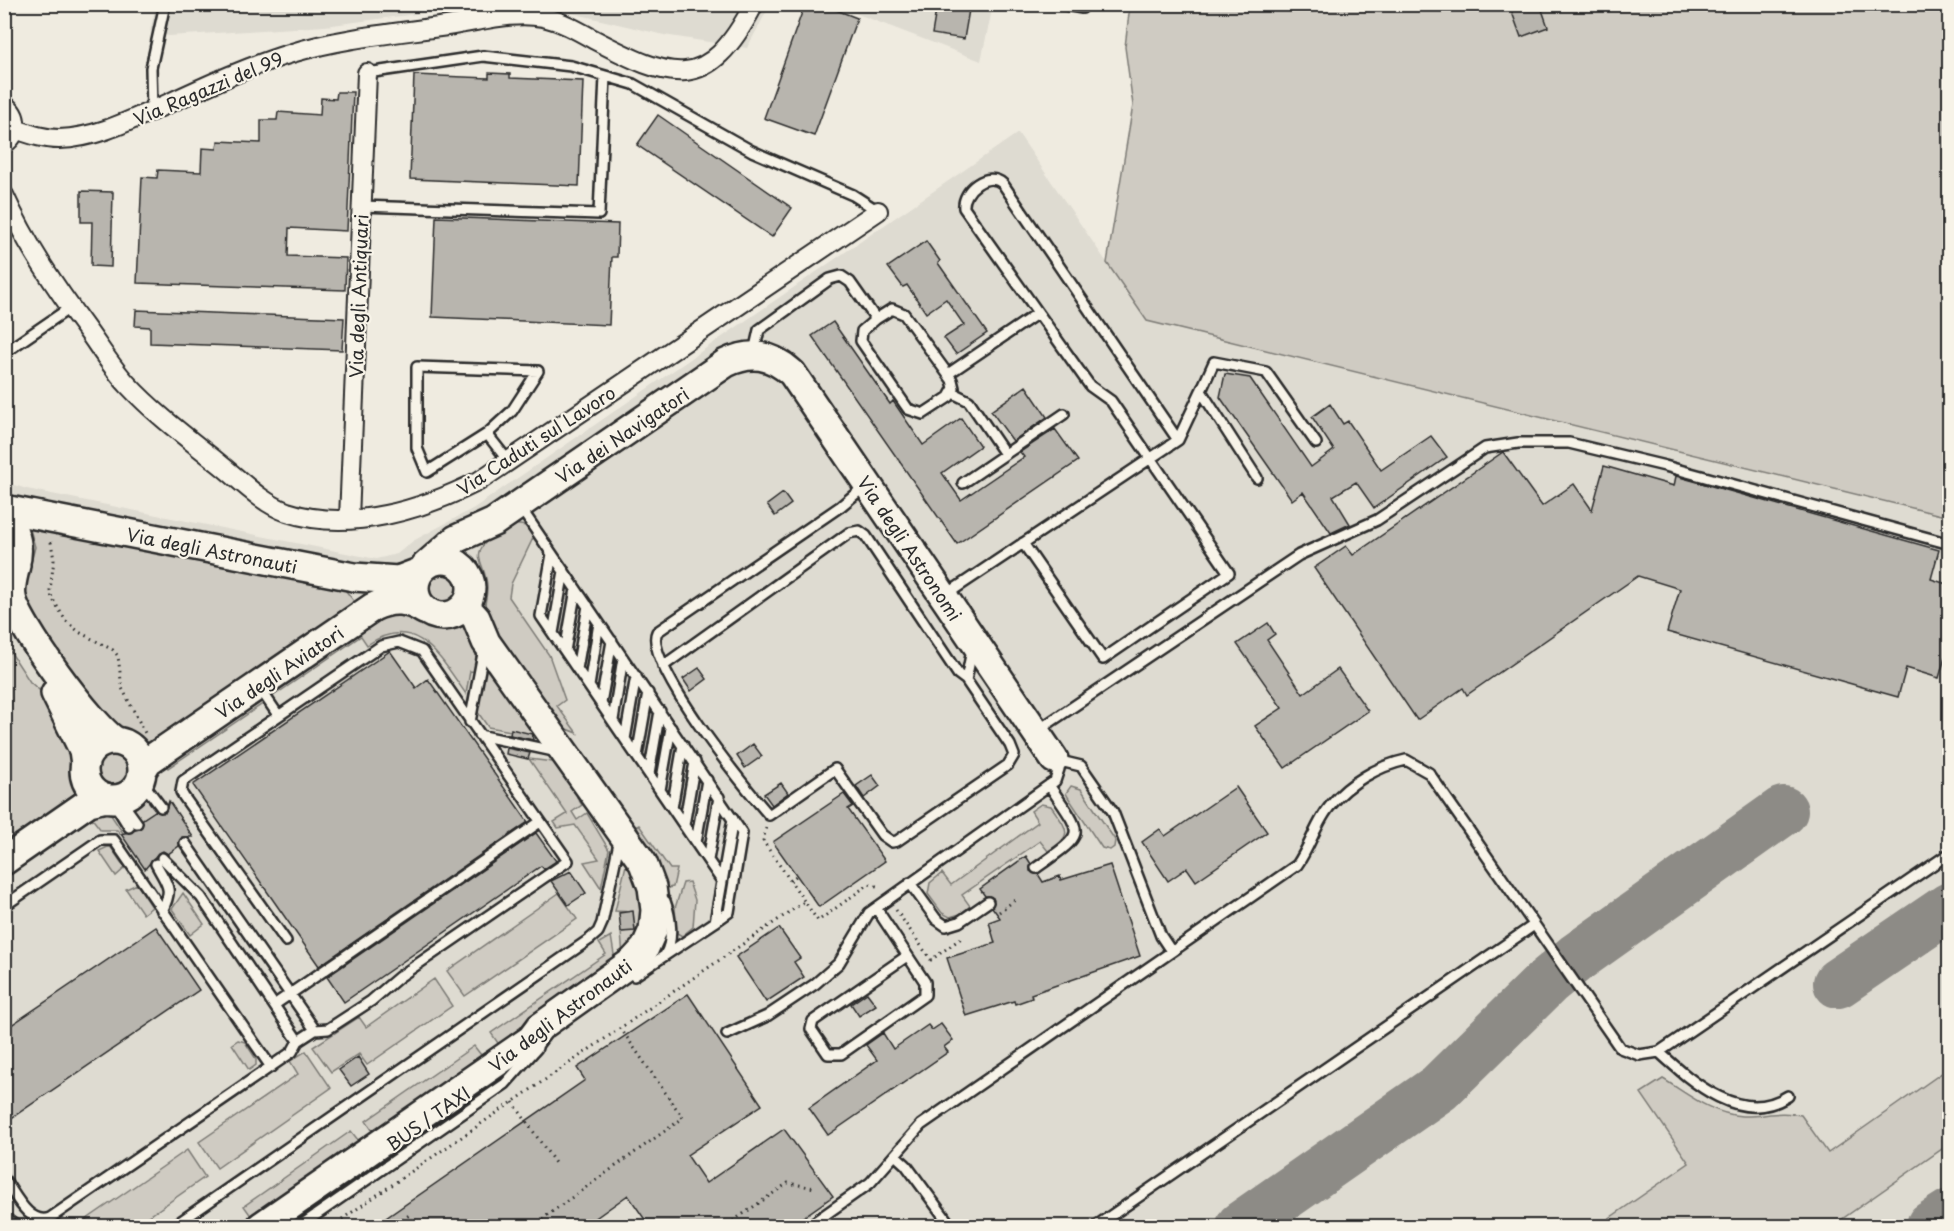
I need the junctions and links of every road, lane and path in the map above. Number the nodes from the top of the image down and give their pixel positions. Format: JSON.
{"nodes":[{"id":1,"x":165,"y":4,"type":"edge"},
{"id":2,"x":754,"y":4,"type":"edge"},
{"id":3,"x":1060,"y":4,"type":"edge"},
{"id":4,"x":1083,"y":4,"type":"edge"},
{"id":5,"x":527,"y":10,"type":"edge"},
{"id":6,"x":367,"y":73,"type":"joint"},
{"id":7,"x":605,"y":76,"type":"junction"},
{"id":8,"x":4,"y":105,"type":"edge"},
{"id":9,"x":152,"y":111,"type":"junction"},
{"id":10,"x":10,"y":137,"type":"edge"},
{"id":11,"x":4,"y":195,"type":"edge"},
{"id":12,"x":361,"y":206,"type":"junction"},
{"id":13,"x":878,"y":211,"type":"joint"},
{"id":14,"x":71,"y":308,"type":"junction"},
{"id":15,"x":1038,"y":313,"type":"junction"},
{"id":16,"x":876,"y":319,"type":"junction"},
{"id":17,"x":4,"y":353,"type":"edge"},
{"id":18,"x":753,"y":354,"type":"junction"},
{"id":19,"x":948,"y":374,"type":"junction"},
{"id":20,"x":1201,"y":391,"type":"junction"},
{"id":21,"x":953,"y":393,"type":"junction"},
{"id":22,"x":1064,"y":414,"type":"dead end"},
{"id":23,"x":487,"y":434,"type":"junction"},
{"id":24,"x":1178,"y":440,"type":"junction"},
{"id":25,"x":1316,"y":443,"type":"dead end"},
{"id":26,"x":1005,"y":454,"type":"junction"},
{"id":27,"x":1151,"y":459,"type":"junction"},
{"id":28,"x":509,"y":462,"type":"junction"},
{"id":29,"x":1257,"y":478,"type":"dead end"},
{"id":30,"x":963,"y":483,"type":"dead end"},
{"id":31,"x":867,"y":485,"type":"junction"},
{"id":32,"x":519,"y":505,"type":"junction"},
{"id":33,"x":4,"y":509,"type":"edge"},
{"id":34,"x":4,"y":516,"type":"edge"},
{"id":35,"x":52,"y":519,"type":"junction"},
{"id":36,"x":349,"y":519,"type":"junction"},
{"id":37,"x":494,"y":522,"type":"junction"},
{"id":38,"x":1023,"y":543,"type":"junction"},
{"id":39,"x":1950,"y":544,"type":"edge"},
{"id":40,"x":552,"y":554,"type":"junction"},
{"id":41,"x":422,"y":569,"type":"junction"},
{"id":42,"x":564,"y":571,"type":"junction"},
{"id":43,"x":10,"y":576,"type":"edge"},
{"id":44,"x":576,"y":589,"type":"junction"},
{"id":45,"x":468,"y":594,"type":"junction"},
{"id":46,"x":942,"y":597,"type":"junction"},
{"id":47,"x":588,"y":606,"type":"junction"},
{"id":48,"x":424,"y":610,"type":"junction"},
{"id":49,"x":4,"y":621,"type":"edge"},
{"id":50,"x":599,"y":623,"type":"junction"},
{"id":51,"x":553,"y":633,"type":"junction"},
{"id":52,"x":612,"y":641,"type":"junction"},
{"id":53,"x":486,"y":642,"type":"junction"},
{"id":54,"x":978,"y":647,"type":"junction"},
{"id":55,"x":565,"y":651,"type":"junction"},
{"id":56,"x":623,"y":658,"type":"junction"},
{"id":57,"x":663,"y":666,"type":"junction"},
{"id":58,"x":577,"y":669,"type":"junction"},
{"id":59,"x":636,"y":676,"type":"junction"},
{"id":60,"x":966,"y":680,"type":"junction"},
{"id":61,"x":258,"y":686,"type":"junction"},
{"id":62,"x":589,"y":686,"type":"junction"},
{"id":63,"x":648,"y":693,"type":"junction"},
{"id":64,"x":601,"y":703,"type":"junction"},
{"id":65,"x":660,"y":711,"type":"junction"},
{"id":66,"x":278,"y":715,"type":"junction"},
{"id":67,"x":613,"y":720,"type":"junction"},
{"id":68,"x":470,"y":722,"type":"junction"},
{"id":69,"x":671,"y":728,"type":"junction"},
{"id":70,"x":1035,"y":732,"type":"junction"},
{"id":71,"x":479,"y":735,"type":"junction"},
{"id":72,"x":625,"y":739,"type":"junction"},
{"id":73,"x":116,"y":741,"type":"junction"},
{"id":74,"x":683,"y":745,"type":"junction"},
{"id":75,"x":566,"y":754,"type":"junction"},
{"id":76,"x":637,"y":756,"type":"junction"},
{"id":77,"x":694,"y":762,"type":"junction"},
{"id":78,"x":85,"y":764,"type":"junction"},
{"id":79,"x":146,"y":769,"type":"junction"},
{"id":80,"x":1052,"y":772,"type":"junction"},
{"id":81,"x":649,"y":774,"type":"junction"},
{"id":82,"x":706,"y":780,"type":"junction"},
{"id":83,"x":660,"y":790,"type":"junction"},
{"id":84,"x":718,"y":797,"type":"junction"},
{"id":85,"x":111,"y":798,"type":"junction"},
{"id":86,"x":161,"y":807,"type":"dead end"},
{"id":87,"x":672,"y":808,"type":"junction"},
{"id":88,"x":733,"y":819,"type":"junction"},
{"id":89,"x":540,"y":822,"type":"junction"},
{"id":90,"x":133,"y":825,"type":"dead end"},
{"id":91,"x":684,"y":825,"type":"junction"},
{"id":92,"x":621,"y":832,"type":"junction"},
{"id":93,"x":696,"y":842,"type":"junction"},
{"id":94,"x":185,"y":843,"type":"dead end"},
{"id":95,"x":1950,"y":853,"type":"edge"},
{"id":96,"x":708,"y":860,"type":"junction"},
{"id":97,"x":4,"y":861,"type":"edge"},
{"id":98,"x":643,"y":863,"type":"junction"},
{"id":99,"x":1036,"y":868,"type":"dead end"},
{"id":100,"x":797,"y":876,"type":"dead end"},
{"id":101,"x":722,"y":881,"type":"junction"},
{"id":102,"x":790,"y":881,"type":"dead end"},
{"id":103,"x":910,"y":883,"type":"junction"},
{"id":104,"x":804,"y":902,"type":"dead end"},
{"id":105,"x":988,"y":902,"type":"dead end"},
{"id":106,"x":4,"y":906,"type":"edge"},
{"id":107,"x":876,"y":908,"type":"junction"},
{"id":108,"x":162,"y":911,"type":"junction"},
{"id":109,"x":715,"y":922,"type":"junction"},
{"id":110,"x":1534,"y":925,"type":"junction"},
{"id":111,"x":286,"y":941,"type":"dead end"},
{"id":112,"x":1171,"y":951,"type":"junction"},
{"id":113,"x":907,"y":956,"type":"junction"},
{"id":114,"x":663,"y":957,"type":"junction"},
{"id":115,"x":621,"y":985,"type":"dead end"},
{"id":116,"x":291,"y":993,"type":"junction"},
{"id":117,"x":274,"y":1005,"type":"junction"},
{"id":118,"x":574,"y":1016,"type":"dead end"},
{"id":119,"x":620,"y":1028,"type":"junction"},
{"id":120,"x":555,"y":1029,"type":"dead end"},
{"id":121,"x":315,"y":1030,"type":"junction"},
{"id":122,"x":727,"y":1034,"type":"dead end"},
{"id":123,"x":544,"y":1040,"type":"dead end"},
{"id":124,"x":298,"y":1041,"type":"junction"},
{"id":125,"x":1659,"y":1052,"type":"junction"},
{"id":126,"x":271,"y":1067,"type":"junction"},
{"id":127,"x":1788,"y":1096,"type":"dead end"},
{"id":128,"x":513,"y":1102,"type":"junction"},
{"id":129,"x":895,"y":1155,"type":"junction"},
{"id":130,"x":555,"y":1163,"type":"dead end"},
{"id":131,"x":4,"y":1179,"type":"edge"},
{"id":132,"x":815,"y":1188,"type":"dead end"},
{"id":133,"x":411,"y":1214,"type":"dead end"},
{"id":134,"x":4,"y":1217,"type":"edge"},
{"id":135,"x":733,"y":1221,"type":"junction"},
{"id":136,"x":392,"y":1226,"type":"edge"},
{"id":137,"x":16,"y":1227,"type":"edge"},
{"id":138,"x":174,"y":1227,"type":"edge"},
{"id":139,"x":261,"y":1227,"type":"edge"},
{"id":140,"x":300,"y":1227,"type":"edge"},
{"id":141,"x":332,"y":1227,"type":"edge"},
{"id":142,"x":532,"y":1227,"type":"edge"},
{"id":143,"x":725,"y":1227,"type":"edge"},
{"id":144,"x":737,"y":1227,"type":"edge"},
{"id":145,"x":809,"y":1227,"type":"edge"},
{"id":146,"x":951,"y":1227,"type":"edge"},
{"id":147,"x":1096,"y":1227,"type":"edge"}],
"edges":[{"from":1,"to":9,"type":"lane"},
{"from":2,"to":5,"type":"street","name":"Via Ragazzi del 99"},
{"from":3,"to":4,"type":"lane"},
{"from":5,"to":9,"type":"street","name":"Via Ragazzi del 99"},
{"from":6,"to":7,"type":"lane"},
{"from":6,"to":12,"type":"street","name":"Via degli Antiquari"},
{"from":7,"to":12,"type":"lane"},
{"from":7,"to":13,"type":"lane"},
{"from":8,"to":10,"type":"street"},
{"from":9,"to":10,"type":"street","name":"Via Ragazzi del 99"},
{"from":11,"to":14,"type":"street","name":"Via Caduti sul Lavoro"},
{"from":12,"to":36,"type":"street","name":"Via degli Antiquari"},
{"from":13,"to":28,"type":"street","name":"Via Caduti sul Lavoro"},
{"from":14,"to":17,"type":"lane"},
{"from":14,"to":36,"type":"street","name":"Via Caduti sul Lavoro"},
{"from":15,"to":19,"type":"lane"},
{"from":15,"to":24,"type":"lane"},
{"from":15,"to":27,"type":"lane"},
{"from":16,"to":18,"type":"lane"},
{"from":16,"to":19,"type":"lane"},
{"from":16,"to":21,"type":"lane"},
{"from":18,"to":31,"type":"street","name":"Via degli Astronomi"},
{"from":18,"to":32,"type":"street","name":"Via dei Navigatori"},
{"from":19,"to":21,"type":"lane"},
{"from":20,"to":24,"type":"lane"},
{"from":20,"to":25,"type":"lane"},
{"from":20,"to":29,"type":"lane"},
{"from":21,"to":26,"type":"lane"},
{"from":22,"to":26,"type":"lane"},
{"from":23,"to":23,"type":"lane"},
{"from":23,"to":28,"type":"lane"},
{"from":24,"to":27,"type":"lane"},
{"from":26,"to":30,"type":"lane"},
{"from":27,"to":38,"type":"lane"},
{"from":27,"to":38,"type":"lane"},
{"from":28,"to":36,"type":"street","name":"Via Caduti sul Lavoro"},
{"from":31,"to":46,"type":"street","name":"Via degli Astronomi"},
{"from":31,"to":57,"type":"lane"},
{"from":32,"to":37,"type":"street","name":"Via dei Navigatori"},
{"from":32,"to":40,"type":"lane"},
{"from":33,"to":35,"type":"street","name":"Via degli Astronauti"},
{"from":34,"to":43,"type":"street"},
{"from":35,"to":41,"type":"street","name":"Via degli Astronauti"},
{"from":35,"to":79,"type":"path"},
{"from":37,"to":41,"type":"street","name":"Via dei Navigatori"},
{"from":37,"to":45,"type":"street","name":"Via dei Navigatori"},
{"from":38,"to":46,"type":"lane"},
{"from":39,"to":70,"type":"lane"},
{"from":40,"to":42,"type":"lane"},
{"from":40,"to":51,"type":"lane"},
{"from":41,"to":45,"type":"street"},
{"from":41,"to":48,"type":"street"},
{"from":42,"to":44,"type":"lane"},
{"from":42,"to":51,"type":"lane"},
{"from":43,"to":73,"type":"street"},
{"from":44,"to":47,"type":"lane"},
{"from":44,"to":55,"type":"lane"},
{"from":45,"to":48,"type":"street"},
{"from":45,"to":53,"type":"street","name":"Via degli Astronauti"},
{"from":46,"to":54,"type":"street","name":"Via degli Astronomi"},
{"from":47,"to":50,"type":"lane"},
{"from":47,"to":58,"type":"lane"},
{"from":48,"to":61,"type":"street","name":"Via degli Aviatori"},
{"from":49,"to":78,"type":"street"},
{"from":50,"to":52,"type":"lane"},
{"from":50,"to":62,"type":"lane"},
{"from":51,"to":55,"type":"lane"},
{"from":52,"to":56,"type":"lane"},
{"from":52,"to":64,"type":"lane"},
{"from":53,"to":68,"type":"lane"},
{"from":53,"to":75,"type":"street","name":"Via degli Astronauti"},
{"from":54,"to":60,"type":"lane"},
{"from":54,"to":70,"type":"street","name":"Via degli Astronomi"},
{"from":55,"to":58,"type":"lane"},
{"from":56,"to":59,"type":"lane"},
{"from":56,"to":67,"type":"lane"},
{"from":57,"to":60,"type":"lane"},
{"from":57,"to":60,"type":"lane"},
{"from":58,"to":62,"type":"lane"},
{"from":59,"to":63,"type":"lane"},
{"from":59,"to":72,"type":"lane"},
{"from":61,"to":66,"type":"lane"},
{"from":61,"to":79,"type":"street","name":"Via degli Aviatori"},
{"from":62,"to":64,"type":"lane"},
{"from":63,"to":65,"type":"lane"},
{"from":63,"to":76,"type":"lane"},
{"from":64,"to":67,"type":"lane"},
{"from":65,"to":69,"type":"lane"},
{"from":65,"to":81,"type":"lane"},
{"from":66,"to":68,"type":"lane"},
{"from":66,"to":111,"type":"lane"},
{"from":67,"to":72,"type":"lane"},
{"from":68,"to":71,"type":"lane"},
{"from":69,"to":74,"type":"lane"},
{"from":69,"to":83,"type":"lane"},
{"from":70,"to":80,"type":"street","name":"Via degli Astronomi"},
{"from":71,"to":75,"type":"lane"},
{"from":71,"to":89,"type":"lane"},
{"from":72,"to":76,"type":"lane"},
{"from":73,"to":78,"type":"street"},
{"from":73,"to":79,"type":"street"},
{"from":74,"to":77,"type":"lane"},
{"from":74,"to":87,"type":"lane"},
{"from":75,"to":92,"type":"street","name":"Via degli Astronauti"},
{"from":76,"to":81,"type":"lane"},
{"from":77,"to":82,"type":"lane"},
{"from":77,"to":91,"type":"lane"},
{"from":78,"to":85,"type":"street"},
{"from":79,"to":85,"type":"street"},
{"from":79,"to":86,"type":"lane"},
{"from":80,"to":99,"type":"lane"},
{"from":80,"to":103,"type":"lane"},
{"from":80,"to":112,"type":"lane"},
{"from":81,"to":83,"type":"lane"},
{"from":82,"to":84,"type":"lane"},
{"from":82,"to":93,"type":"lane"},
{"from":83,"to":87,"type":"lane"},
{"from":84,"to":88,"type":"lane"},
{"from":84,"to":96,"type":"lane"},
{"from":85,"to":90,"type":"lane"},
{"from":85,"to":97,"type":"street"},
{"from":87,"to":91,"type":"lane"},
{"from":88,"to":101,"type":"lane"},
{"from":88,"to":109,"type":"lane"},
{"from":89,"to":116,"type":"lane"},
{"from":89,"to":121,"type":"lane"},
{"from":91,"to":93,"type":"lane"},
{"from":92,"to":98,"type":"street","name":"Via degli Astronauti"},
{"from":92,"to":138,"type":"lane"},
{"from":93,"to":96,"type":"lane"},
{"from":94,"to":116,"type":"lane"},
{"from":95,"to":125,"type":"lane"},
{"from":96,"to":101,"type":"lane"},
{"from":98,"to":114,"type":"lane"},
{"from":98,"to":139,"type":"street","name":"Via degli Astronauti"},
{"from":100,"to":102,"type":"path"},
{"from":101,"to":109,"type":"lane"},
{"from":103,"to":105,"type":"lane"},
{"from":103,"to":107,"type":"lane"},
{"from":104,"to":119,"type":"path"},
{"from":106,"to":108,"type":"lane"},
{"from":107,"to":113,"type":"lane"},
{"from":107,"to":122,"type":"lane"},
{"from":108,"to":117,"type":"lane"},
{"from":108,"to":126,"type":"lane"},
{"from":109,"to":114,"type":"lane"},
{"from":110,"to":112,"type":"lane"},
{"from":110,"to":125,"type":"lane"},
{"from":110,"to":147,"type":"lane"},
{"from":112,"to":129,"type":"lane"},
{"from":113,"to":113,"type":"lane"},
{"from":114,"to":115,"type":"lane"},
{"from":116,"to":117,"type":"lane"},
{"from":116,"to":121,"type":"lane"},
{"from":117,"to":124,"type":"lane"},
{"from":118,"to":120,"type":"lane"},
{"from":119,"to":128,"type":"path"},
{"from":119,"to":142,"type":"path"},
{"from":121,"to":124,"type":"lane"},
{"from":123,"to":140,"type":"lane","name":"BUS / TAXI"},
{"from":124,"to":126,"type":"lane"},
{"from":125,"to":127,"type":"lane"},
{"from":126,"to":131,"type":"lane"},
{"from":128,"to":130,"type":"path"},
{"from":128,"to":141,"type":"path"},
{"from":129,"to":145,"type":"lane"},
{"from":129,"to":146,"type":"lane"},
{"from":132,"to":135,"type":"path"},
{"from":133,"to":136,"type":"path"},
{"from":134,"to":137,"type":"lane"},
{"from":135,"to":143,"type":"path"},
{"from":135,"to":144,"type":"path"}]}
